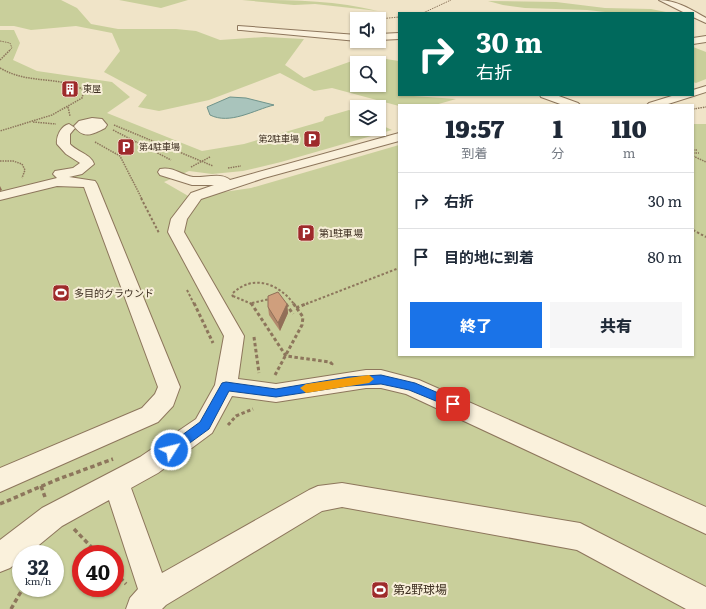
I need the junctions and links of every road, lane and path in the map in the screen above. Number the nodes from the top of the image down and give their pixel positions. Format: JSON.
{"nodes":[{"id":1,"x":451,"y":0,"type":"edge"},
{"id":2,"x":663,"y":0,"type":"edge"},
{"id":3,"x":425,"y":12,"type":"edge"},
{"id":4,"x":688,"y":12,"type":"edge"},
{"id":5,"x":398,"y":17,"type":"edge"},
{"id":6,"x":386,"y":18,"type":"edge"},
{"id":7,"x":241,"y":28,"type":"dead end"},
{"id":8,"x":398,"y":36,"type":"edge"},
{"id":9,"x":386,"y":37,"type":"edge"},
{"id":10,"x":350,"y":38,"type":"edge"},
{"id":11,"x":706,"y":39,"type":"edge"},
{"id":12,"x":0,"y":41,"type":"edge"},
{"id":13,"x":694,"y":41,"type":"edge"},
{"id":14,"x":0,"y":59,"type":"edge"},
{"id":15,"x":0,"y":68,"type":"edge"},
{"id":16,"x":706,"y":89,"type":"edge"},
{"id":17,"x":694,"y":93,"type":"edge"},
{"id":18,"x":547,"y":96,"type":"edge"},
{"id":19,"x":684,"y":96,"type":"edge"},
{"id":20,"x":571,"y":104,"type":"edge"},
{"id":21,"x":656,"y":104,"type":"edge"},
{"id":22,"x":706,"y":107,"type":"edge"},
{"id":23,"x":694,"y":109,"type":"edge"},
{"id":24,"x":31,"y":122,"type":"junction"},
{"id":25,"x":112,"y":124,"type":"dead end"},
{"id":26,"x":69,"y":128,"type":"junction"},
{"id":27,"x":109,"y":128,"type":"dead end"},
{"id":28,"x":0,"y":131,"type":"edge"},
{"id":29,"x":398,"y":137,"type":"edge"},
{"id":30,"x":699,"y":153,"type":"dead end"},
{"id":31,"x":694,"y":155,"type":"edge"},
{"id":32,"x":120,"y":156,"type":"dead end"},
{"id":33,"x":694,"y":156,"type":"edge"},
{"id":34,"x":210,"y":158,"type":"dead end"},
{"id":35,"x":0,"y":161,"type":"edge"},
{"id":36,"x":202,"y":162,"type":"junction"},
{"id":37,"x":706,"y":162,"type":"edge"},
{"id":38,"x":169,"y":167,"type":"junction"},
{"id":39,"x":218,"y":167,"type":"dead end"},
{"id":40,"x":188,"y":168,"type":"dead end"},
{"id":41,"x":224,"y":168,"type":"dead end"},
{"id":42,"x":253,"y":170,"type":"junction"},
{"id":43,"x":21,"y":179,"type":"joint"},
{"id":44,"x":201,"y":194,"type":"junction"},
{"id":45,"x":0,"y":196,"type":"edge"},
{"id":46,"x":694,"y":231,"type":"edge"},
{"id":47,"x":706,"y":237,"type":"edge"},
{"id":48,"x":398,"y":268,"type":"edge"},
{"id":49,"x":239,"y":289,"type":"dead end"},
{"id":50,"x":233,"y":296,"type":"dead end"},
{"id":51,"x":272,"y":298,"type":"edge"},
{"id":52,"x":284,"y":302,"type":"edge"},
{"id":53,"x":251,"y":303,"type":"junction"},
{"id":54,"x":296,"y":308,"type":"junction"},
{"id":55,"x":293,"y":314,"type":"dead end"},
{"id":56,"x":286,"y":356,"type":"junction"},
{"id":57,"x":330,"y":367,"type":"dead end"},
{"id":58,"x":277,"y":372,"type":"dead end"},
{"id":59,"x":282,"y":374,"type":"dead end"},
{"id":60,"x":275,"y":376,"type":"dead end"},
{"id":61,"x":226,"y":386,"type":"junction"},
{"id":62,"x":34,"y":465,"type":"junction"},
{"id":63,"x":0,"y":480,"type":"edge"},
{"id":64,"x":116,"y":483,"type":"junction"},
{"id":65,"x":52,"y":516,"type":"junction"},
{"id":66,"x":706,"y":521,"type":"edge"},
{"id":67,"x":71,"y":526,"type":"dead end"},
{"id":68,"x":89,"y":545,"type":"edge"},
{"id":69,"x":0,"y":558,"type":"edge"},
{"id":70,"x":18,"y":597,"type":"edge"},
{"id":71,"x":148,"y":602,"type":"edge"},
{"id":72,"x":706,"y":603,"type":"edge"},
{"id":73,"x":11,"y":609,"type":"edge"}],
"edges":[{"from":1,"to":3,"type":"path"},
{"from":2,"to":4,"type":"street"},
{"from":5,"to":6,"type":"path"},
{"from":7,"to":10,"type":"street"},
{"from":8,"to":9,"type":"street"},
{"from":11,"to":13,"type":"street"},
{"from":12,"to":14,"type":"path"},
{"from":15,"to":24,"type":"path"},
{"from":16,"to":17,"type":"street"},
{"from":18,"to":20,"type":"street"},
{"from":19,"to":21,"type":"street"},
{"from":22,"to":23,"type":"path"},
{"from":24,"to":26,"type":"path"},
{"from":24,"to":28,"type":"path"},
{"from":25,"to":36,"type":"path"},
{"from":26,"to":32,"type":"path"},
{"from":26,"to":43,"type":"street"},
{"from":27,"to":38,"type":"path"},
{"from":29,"to":42,"type":"street"},
{"from":30,"to":31,"type":"path"},
{"from":33,"to":37,"type":"path"},
{"from":34,"to":36,"type":"path"},
{"from":35,"to":43,"type":"path"},
{"from":36,"to":39,"type":"path"},
{"from":36,"to":40,"type":"path"},
{"from":38,"to":42,"type":"street"},
{"from":38,"to":44,"type":"street"},
{"from":41,"to":42,"type":"path"},
{"from":42,"to":44,"type":"street"},
{"from":44,"to":61,"type":"street"},
{"from":45,"to":62,"type":"street"},
{"from":46,"to":47,"type":"path"},
{"from":48,"to":54,"type":"path"},
{"from":49,"to":54,"type":"path"},
{"from":50,"to":53,"type":"path"},
{"from":51,"to":53,"type":"path"},
{"from":52,"to":55,"type":"path"},
{"from":53,"to":56,"type":"path"},
{"from":54,"to":56,"type":"path"},
{"from":56,"to":57,"type":"path"},
{"from":56,"to":58,"type":"path"},
{"from":59,"to":60,"type":"path"},
{"from":61,"to":64,"type":"street"},
{"from":61,"to":66,"type":"street"},
{"from":62,"to":63,"type":"street"},
{"from":62,"to":65,"type":"path"},
{"from":64,"to":65,"type":"street"},
{"from":64,"to":71,"type":"street"},
{"from":65,"to":69,"type":"street"},
{"from":67,"to":68,"type":"path"},
{"from":70,"to":73,"type":"path"},
{"from":71,"to":72,"type":"street"}]}
